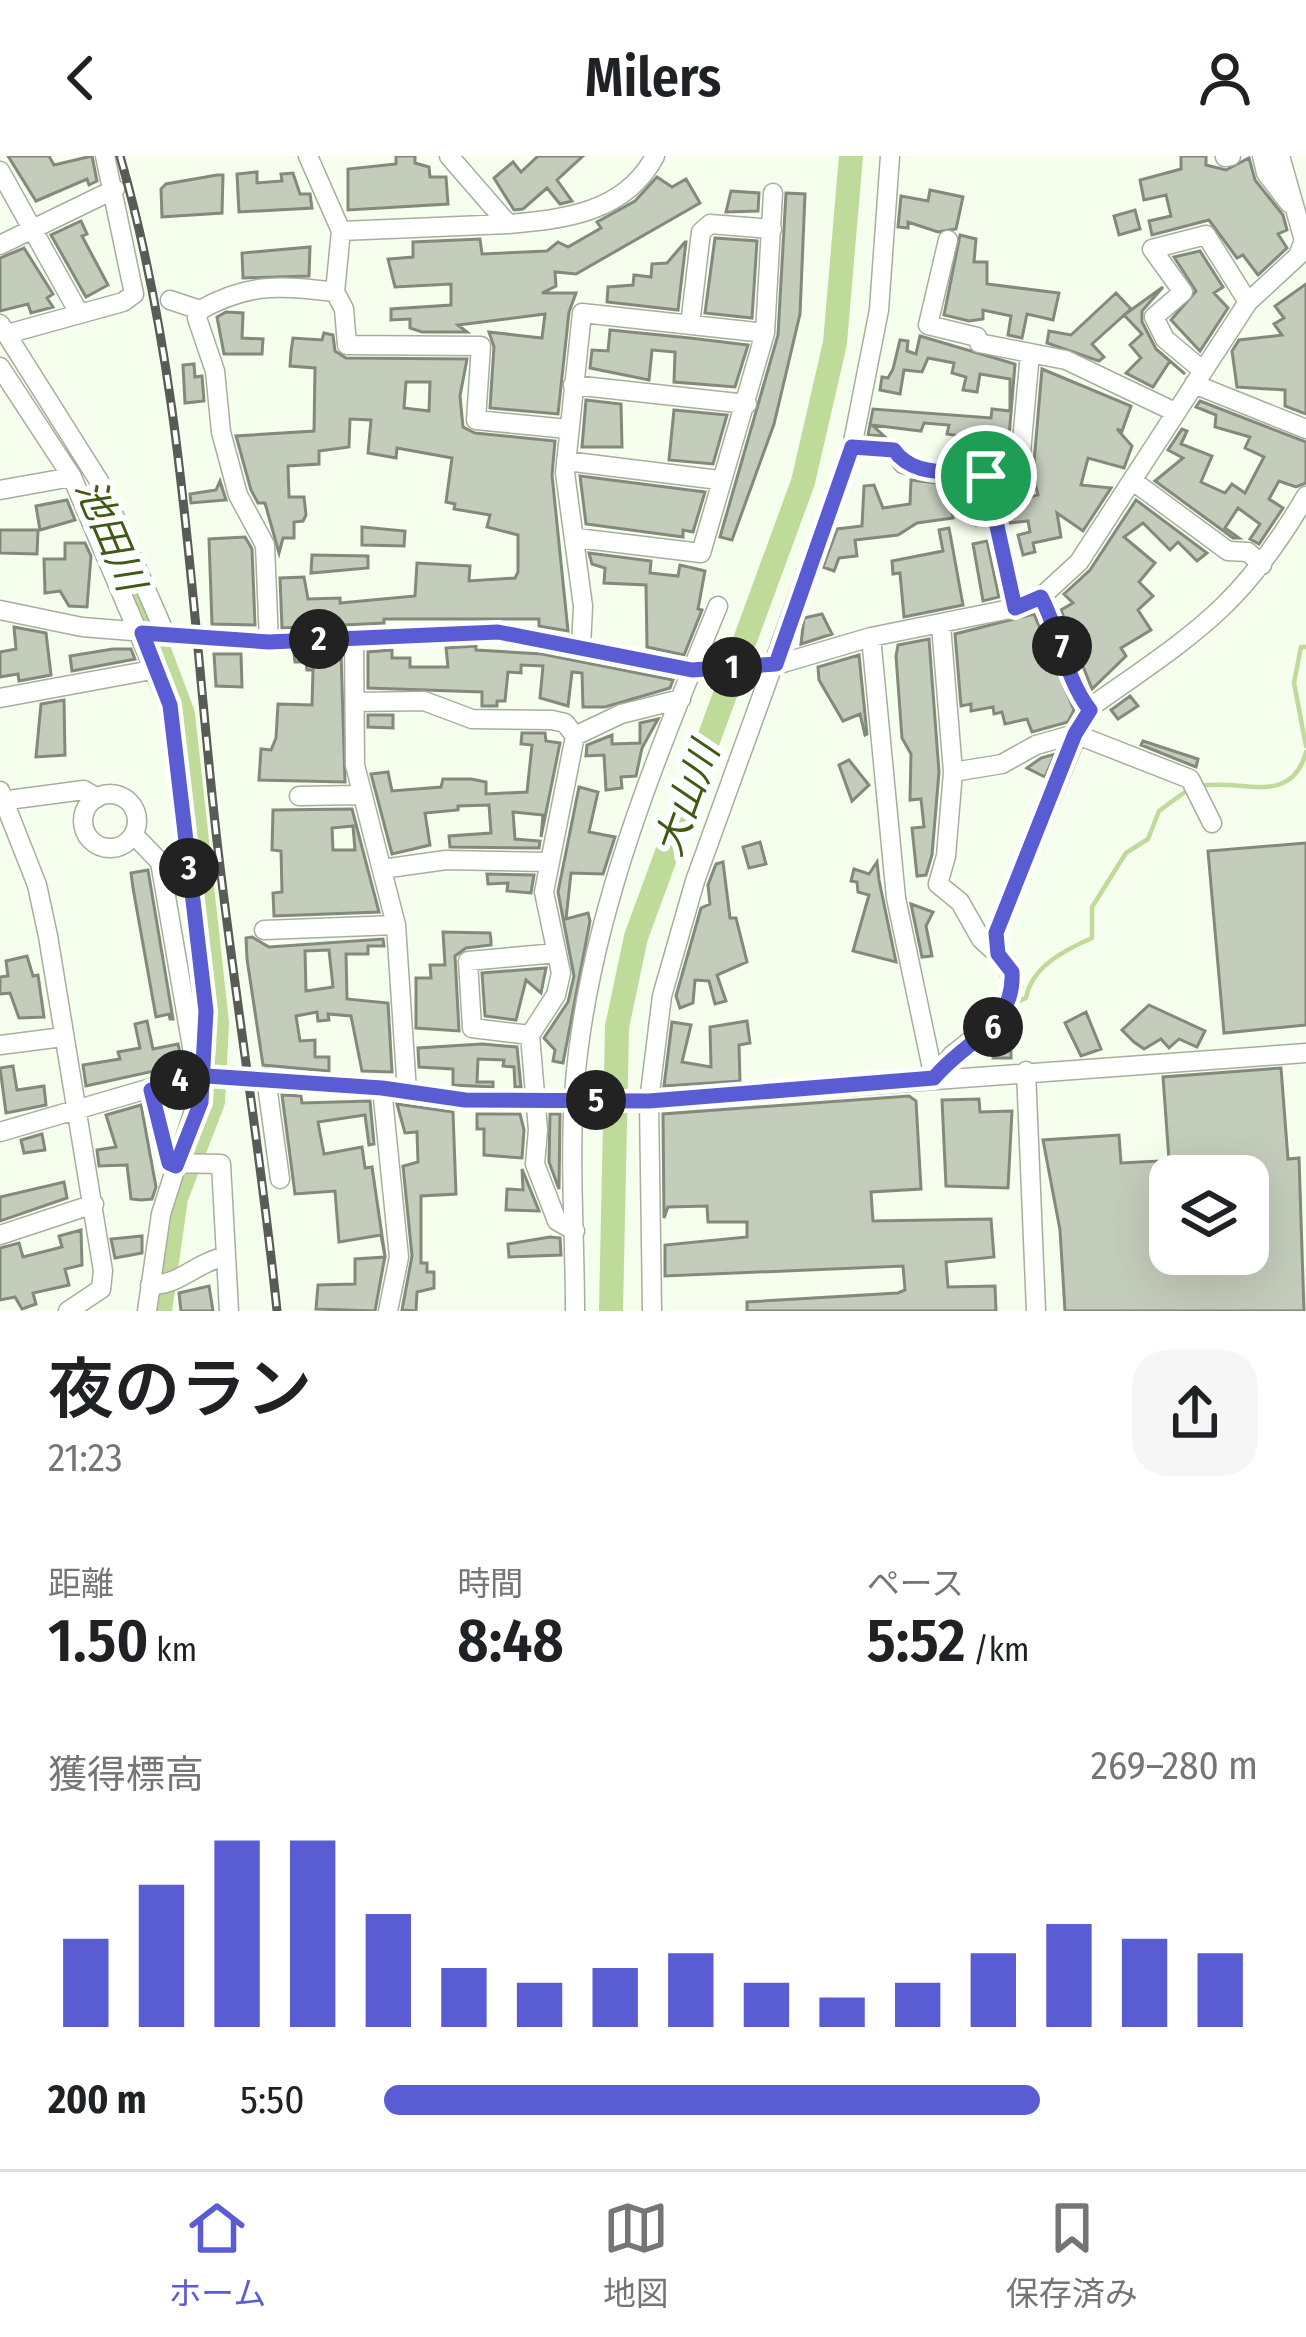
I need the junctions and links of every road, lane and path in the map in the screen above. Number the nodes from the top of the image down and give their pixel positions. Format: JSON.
{"nodes":[{"id":1,"x":106,"y":156,"type":"edge"},
{"id":2,"x":308,"y":156,"type":"edge"},
{"id":3,"x":449,"y":156,"type":"edge"},
{"id":4,"x":655,"y":156,"type":"edge"},
{"id":5,"x":890,"y":156,"type":"edge"},
{"id":6,"x":1262,"y":156,"type":"edge"},
{"id":7,"x":1280,"y":156,"type":"edge"},
{"id":8,"x":0,"y":171,"type":"edge"},
{"id":9,"x":115,"y":189,"type":"junction"},
{"id":10,"x":772,"y":193,"type":"dead end"},
{"id":11,"x":1295,"y":210,"type":"junction"},
{"id":12,"x":508,"y":224,"type":"junction"},
{"id":13,"x":772,"y":229,"type":"junction"},
{"id":14,"x":33,"y":230,"type":"junction"},
{"id":15,"x":340,"y":231,"type":"junction"},
{"id":16,"x":948,"y":240,"type":"dead end"},
{"id":17,"x":1305,"y":240,"type":"edge"},
{"id":18,"x":0,"y":245,"type":"edge"},
{"id":19,"x":335,"y":292,"type":"junction"},
{"id":20,"x":170,"y":300,"type":"dead end"},
{"id":21,"x":1247,"y":302,"type":"junction"},
{"id":22,"x":200,"y":310,"type":"junction"},
{"id":23,"x":79,"y":313,"type":"junction"},
{"id":24,"x":690,"y":325,"type":"junction"},
{"id":25,"x":3,"y":329,"type":"edge"},
{"id":26,"x":765,"y":333,"type":"junction"},
{"id":27,"x":1030,"y":353,"type":"junction"},
{"id":28,"x":1198,"y":377,"type":"junction"},
{"id":29,"x":3,"y":378,"type":"edge"},
{"id":30,"x":573,"y":385,"type":"junction"},
{"id":31,"x":747,"y":404,"type":"junction"},
{"id":32,"x":1175,"y":412,"type":"junction"},
{"id":33,"x":568,"y":429,"type":"junction"},
{"id":34,"x":1306,"y":429,"type":"edge"},
{"id":35,"x":852,"y":447,"type":"junction"},
{"id":36,"x":566,"y":461,"type":"junction"},
{"id":37,"x":986,"y":476,"type":"junction"},
{"id":38,"x":72,"y":477,"type":"junction"},
{"id":39,"x":719,"y":480,"type":"junction"},
{"id":40,"x":1133,"y":481,"type":"junction"},
{"id":41,"x":0,"y":490,"type":"edge"},
{"id":42,"x":1306,"y":496,"type":"edge"},
{"id":43,"x":577,"y":538,"type":"junction"},
{"id":44,"x":1262,"y":566,"type":"junction"},
{"id":45,"x":1041,"y":597,"type":"junction"},
{"id":46,"x":718,"y":606,"type":"dead end"},
{"id":47,"x":1015,"y":608,"type":"junction"},
{"id":48,"x":0,"y":610,"type":"edge"},
{"id":49,"x":941,"y":625,"type":"junction"},
{"id":50,"x":153,"y":632,"type":"junction"},
{"id":51,"x":872,"y":637,"type":"junction"},
{"id":52,"x":355,"y":638,"type":"junction"},
{"id":53,"x":269,"y":642,"type":"junction"},
{"id":54,"x":581,"y":647,"type":"junction"},
{"id":55,"x":775,"y":664,"type":"junction"},
{"id":56,"x":158,"y":669,"type":"junction"},
{"id":57,"x":693,"y":670,"type":"junction"},
{"id":58,"x":0,"y":698,"type":"edge"},
{"id":59,"x":681,"y":699,"type":"junction"},
{"id":60,"x":356,"y":702,"type":"junction"},
{"id":61,"x":1090,"y":710,"type":"junction"},
{"id":62,"x":1075,"y":734,"type":"junction"},
{"id":63,"x":575,"y":736,"type":"junction"},
{"id":64,"x":953,"y":772,"type":"junction"},
{"id":65,"x":58,"y":793,"type":"junction"},
{"id":66,"x":359,"y":795,"type":"junction"},
{"id":67,"x":298,"y":796,"type":"dead end"},
{"id":68,"x":2,"y":797,"type":"edge"},
{"id":69,"x":97,"y":798,"type":"junction"},
{"id":70,"x":83,"y":818,"type":"junction"},
{"id":71,"x":1211,"y":823,"type":"dead end"},
{"id":72,"x":134,"y":835,"type":"junction"},
{"id":73,"x":548,"y":862,"type":"junction"},
{"id":74,"x":382,"y":869,"type":"junction"},
{"id":75,"x":396,"y":925,"type":"junction"},
{"id":76,"x":264,"y":930,"type":"dead end"},
{"id":77,"x":556,"y":953,"type":"junction"},
{"id":78,"x":998,"y":954,"type":"junction"},
{"id":79,"x":530,"y":1035,"type":"junction"},
{"id":80,"x":63,"y":1037,"type":"junction"},
{"id":81,"x":0,"y":1045,"type":"edge"},
{"id":82,"x":1306,"y":1053,"type":"edge"},
{"id":83,"x":1026,"y":1071,"type":"junction"},
{"id":84,"x":207,"y":1076,"type":"junction"},
{"id":85,"x":266,"y":1078,"type":"junction"},
{"id":86,"x":934,"y":1078,"type":"junction"},
{"id":87,"x":382,"y":1088,"type":"junction"},
{"id":88,"x":151,"y":1090,"type":"junction"},
{"id":89,"x":407,"y":1092,"type":"junction"},
{"id":90,"x":536,"y":1099,"type":"junction"},
{"id":91,"x":578,"y":1099,"type":"junction"},
{"id":92,"x":643,"y":1101,"type":"junction"},
{"id":93,"x":77,"y":1111,"type":"junction"},
{"id":94,"x":538,"y":1126,"type":"junction"},
{"id":95,"x":0,"y":1132,"type":"edge"},
{"id":96,"x":575,"y":1142,"type":"junction"},
{"id":97,"x":176,"y":1166,"type":"junction"},
{"id":98,"x":280,"y":1179,"type":"dead end"},
{"id":99,"x":94,"y":1204,"type":"junction"},
{"id":100,"x":575,"y":1231,"type":"junction"},
{"id":101,"x":0,"y":1235,"type":"edge"},
{"id":102,"x":223,"y":1257,"type":"junction"},
{"id":103,"x":160,"y":1285,"type":"junction"},
{"id":104,"x":68,"y":1311,"type":"edge"},
{"id":105,"x":147,"y":1311,"type":"edge"},
{"id":106,"x":229,"y":1311,"type":"edge"},
{"id":107,"x":388,"y":1311,"type":"edge"},
{"id":108,"x":574,"y":1311,"type":"edge"},
{"id":109,"x":652,"y":1311,"type":"edge"},
{"id":110,"x":1036,"y":1311,"type":"edge"}],
"edges":[{"from":1,"to":9,"type":"street"},
{"from":2,"to":15,"type":"street"},
{"from":3,"to":12,"type":"street"},
{"from":4,"to":12,"type":"street"},
{"from":5,"to":35,"type":"street"},
{"from":6,"to":11,"type":"street"},
{"from":7,"to":11,"type":"street"},
{"from":8,"to":14,"type":"street"},
{"from":9,"to":14,"type":"street"},
{"from":9,"to":23,"type":"street"},
{"from":10,"to":13,"type":"street"},
{"from":11,"to":17,"type":"street"},
{"from":12,"to":15,"type":"street"},
{"from":13,"to":24,"type":"street"},
{"from":13,"to":26,"type":"street"},
{"from":14,"to":18,"type":"street"},
{"from":14,"to":23,"type":"street"},
{"from":15,"to":19,"type":"street"},
{"from":16,"to":27,"type":"street"},
{"from":17,"to":21,"type":"street"},
{"from":19,"to":22,"type":"street"},
{"from":19,"to":33,"type":"street"},
{"from":20,"to":22,"type":"street"},
{"from":21,"to":28,"type":"street"},
{"from":21,"to":28,"type":"street"},
{"from":22,"to":53,"type":"street"},
{"from":23,"to":25,"type":"street"},
{"from":24,"to":26,"type":"street"},
{"from":24,"to":30,"type":"street"},
{"from":25,"to":50,"type":"street"},
{"from":26,"to":31,"type":"street"},
{"from":27,"to":32,"type":"street"},
{"from":27,"to":37,"type":"street"},
{"from":28,"to":32,"type":"street"},
{"from":28,"to":34,"type":"street"},
{"from":29,"to":38,"type":"street"},
{"from":30,"to":31,"type":"street"},
{"from":30,"to":33,"type":"street"},
{"from":31,"to":39,"type":"street"},
{"from":32,"to":40,"type":"street"},
{"from":33,"to":36,"type":"street"},
{"from":35,"to":37,"type":"street"},
{"from":35,"to":55,"type":"street"},
{"from":36,"to":39,"type":"street"},
{"from":36,"to":43,"type":"street"},
{"from":37,"to":47,"type":"street"},
{"from":38,"to":41,"type":"street"},
{"from":38,"to":50,"type":"street"},
{"from":39,"to":43,"type":"street"},
{"from":40,"to":44,"type":"street"},
{"from":40,"to":45,"type":"street"},
{"from":42,"to":44,"type":"street"},
{"from":43,"to":54,"type":"street"},
{"from":44,"to":61,"type":"street"},
{"from":45,"to":47,"type":"street"},
{"from":45,"to":61,"type":"street"},
{"from":46,"to":57,"type":"street"},
{"from":47,"to":49,"type":"street"},
{"from":48,"to":50,"type":"street"},
{"from":49,"to":51,"type":"street"},
{"from":49,"to":64,"type":"street"},
{"from":50,"to":53,"type":"street"},
{"from":50,"to":56,"type":"street"},
{"from":51,"to":55,"type":"street"},
{"from":51,"to":86,"type":"street"},
{"from":52,"to":53,"type":"street"},
{"from":52,"to":54,"type":"street"},
{"from":52,"to":60,"type":"street"},
{"from":54,"to":57,"type":"street"},
{"from":55,"to":57,"type":"street"},
{"from":55,"to":92,"type":"street"},
{"from":56,"to":58,"type":"street"},
{"from":56,"to":84,"type":"street"},
{"from":57,"to":59,"type":"street"},
{"from":59,"to":63,"type":"street"},
{"from":59,"to":91,"type":"street"},
{"from":60,"to":63,"type":"street"},
{"from":60,"to":66,"type":"street"},
{"from":61,"to":62,"type":"street"},
{"from":62,"to":64,"type":"street"},
{"from":62,"to":71,"type":"street"},
{"from":62,"to":78,"type":"street"},
{"from":63,"to":73,"type":"street"},
{"from":64,"to":78,"type":"street"},
{"from":65,"to":68,"type":"street"},
{"from":65,"to":69,"type":"street"},
{"from":65,"to":70,"type":"street"},
{"from":66,"to":67,"type":"street"},
{"from":66,"to":74,"type":"street"},
{"from":68,"to":80,"type":"street"},
{"from":69,"to":70,"type":"street"},
{"from":69,"to":72,"type":"street"},
{"from":70,"to":72,"type":"street"},
{"from":72,"to":84,"type":"street"},
{"from":73,"to":74,"type":"street"},
{"from":73,"to":77,"type":"street"},
{"from":74,"to":75,"type":"street"},
{"from":75,"to":76,"type":"street"},
{"from":75,"to":89,"type":"street"},
{"from":77,"to":79,"type":"street"},
{"from":77,"to":79,"type":"street"},
{"from":78,"to":86,"type":"street"},
{"from":79,"to":90,"type":"street"},
{"from":80,"to":81,"type":"street"},
{"from":80,"to":93,"type":"street"},
{"from":82,"to":83,"type":"street"},
{"from":83,"to":86,"type":"street"},
{"from":83,"to":110,"type":"street"},
{"from":84,"to":85,"type":"street"},
{"from":84,"to":88,"type":"street"},
{"from":84,"to":97,"type":"street"},
{"from":85,"to":87,"type":"street"},
{"from":85,"to":98,"type":"street"},
{"from":86,"to":92,"type":"street"},
{"from":87,"to":89,"type":"street"},
{"from":87,"to":107,"type":"street"},
{"from":88,"to":93,"type":"street"},
{"from":88,"to":97,"type":"street"},
{"from":89,"to":90,"type":"street"},
{"from":90,"to":91,"type":"street"},
{"from":90,"to":94,"type":"street"},
{"from":91,"to":92,"type":"street"},
{"from":91,"to":96,"type":"street"},
{"from":92,"to":109,"type":"street"},
{"from":93,"to":95,"type":"street"},
{"from":93,"to":99,"type":"street"},
{"from":94,"to":96,"type":"street"},
{"from":94,"to":100,"type":"street"},
{"from":96,"to":100,"type":"street"},
{"from":97,"to":102,"type":"street"},
{"from":97,"to":103,"type":"street"},
{"from":99,"to":101,"type":"street"},
{"from":99,"to":104,"type":"street"},
{"from":100,"to":108,"type":"street"},
{"from":102,"to":103,"type":"street"},
{"from":102,"to":106,"type":"street"},
{"from":103,"to":105,"type":"street"}]}
